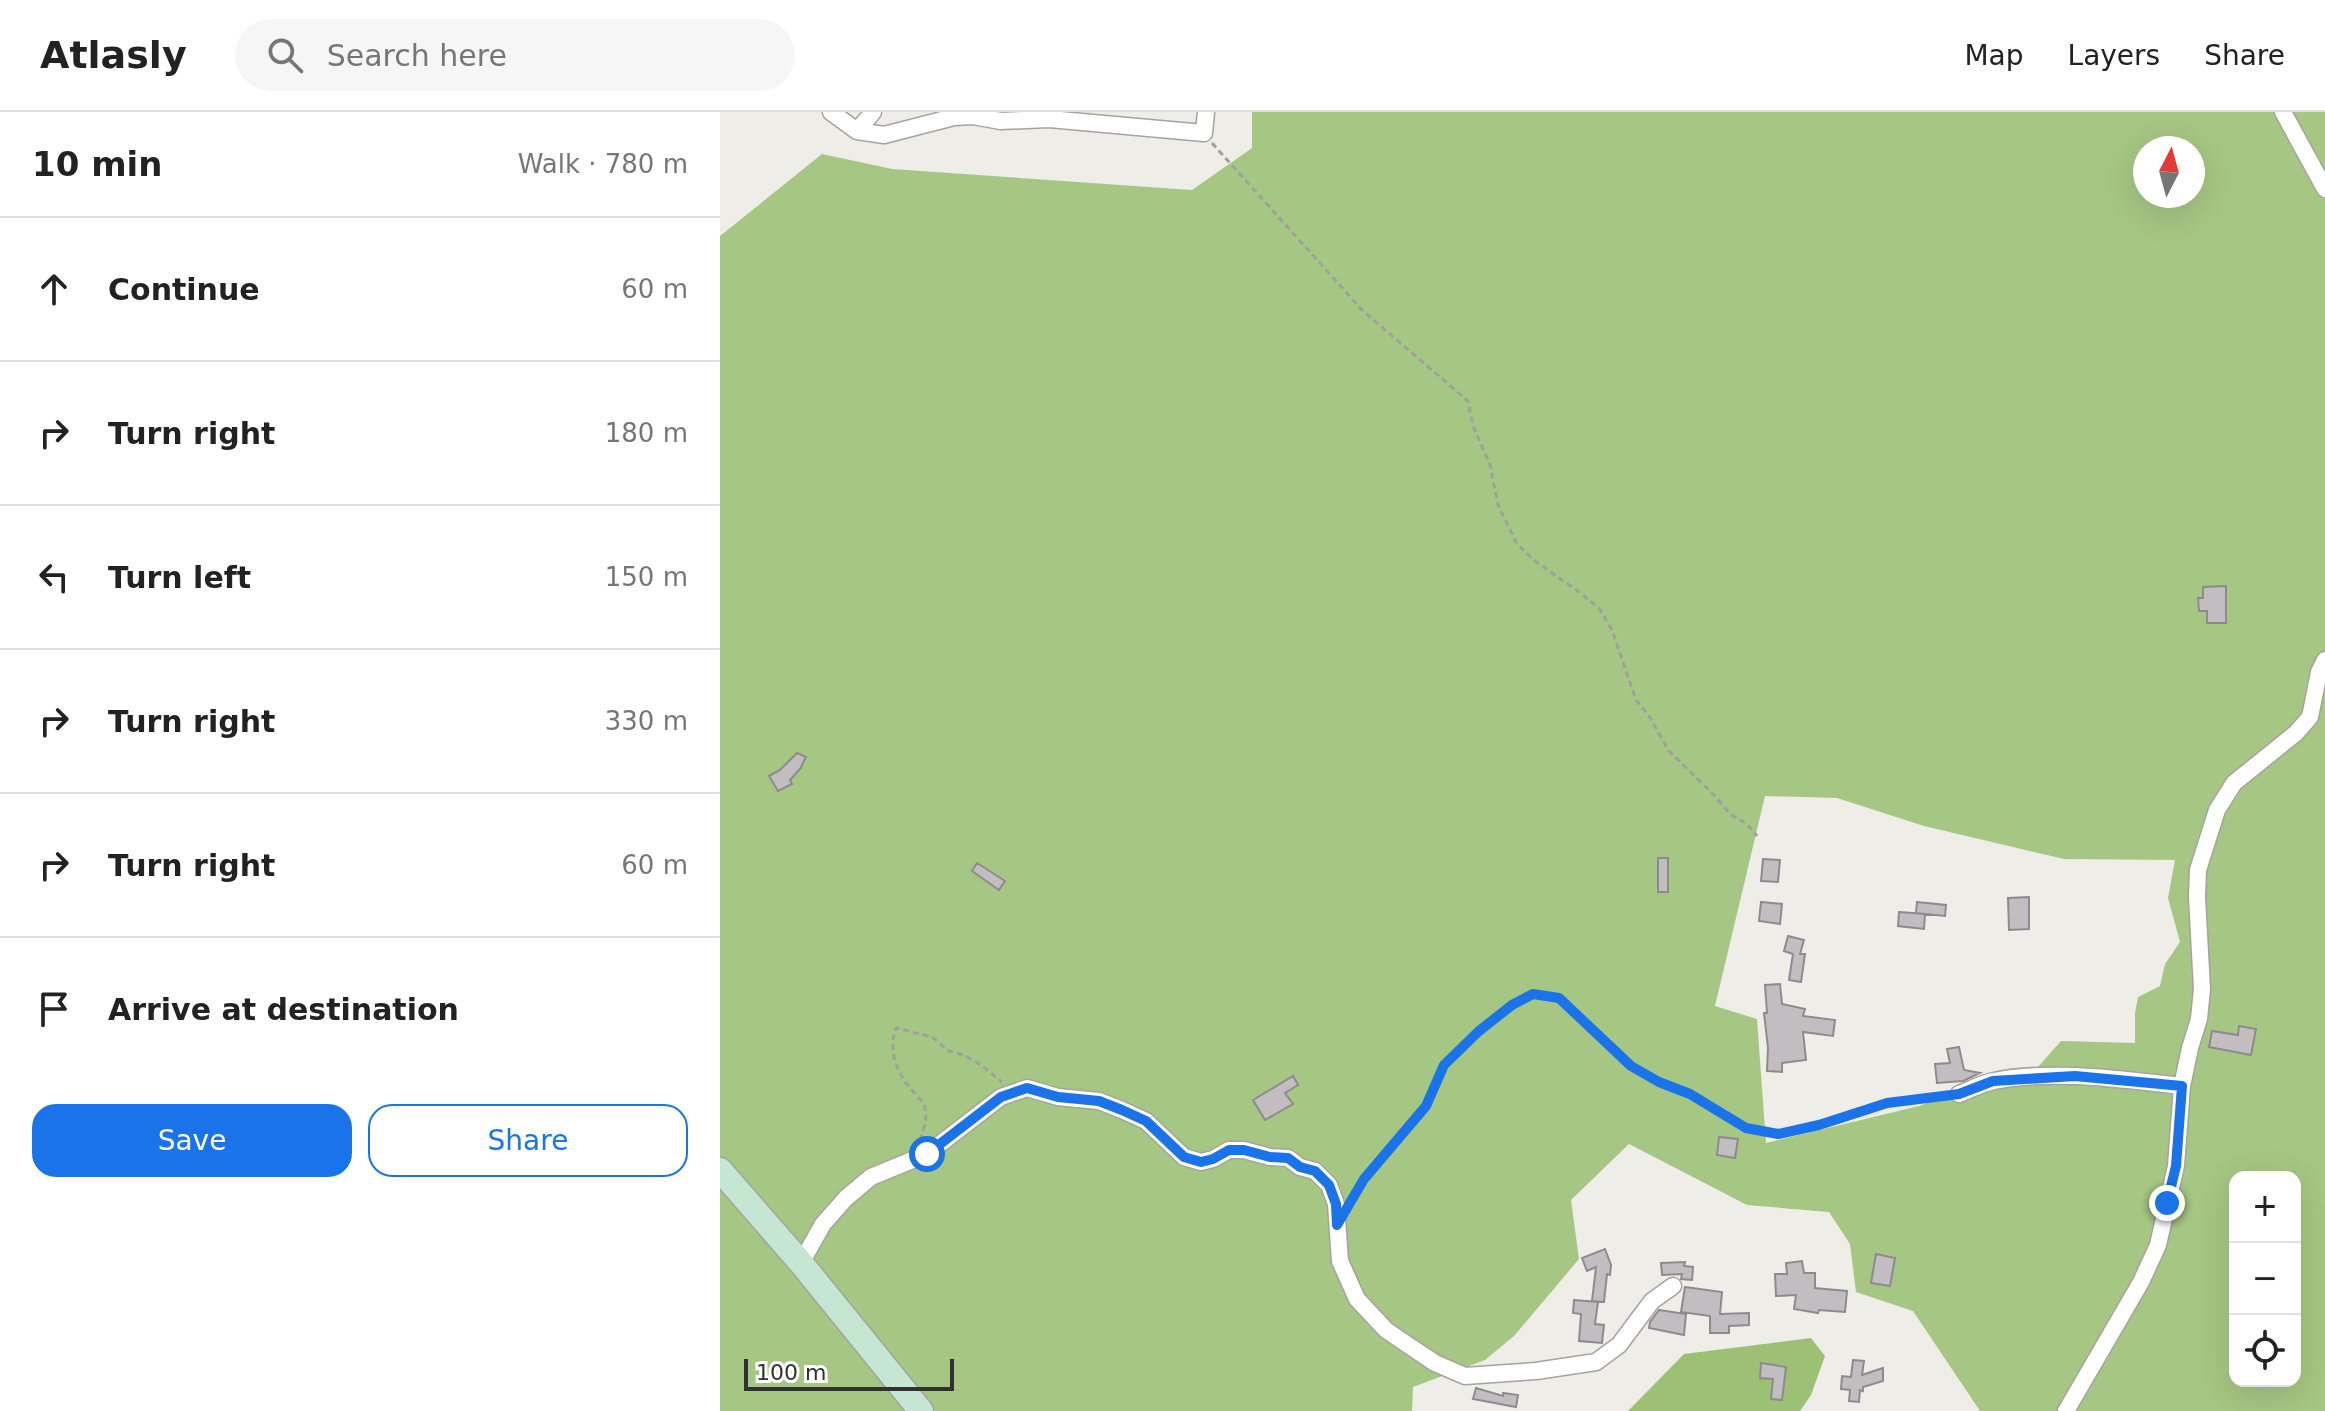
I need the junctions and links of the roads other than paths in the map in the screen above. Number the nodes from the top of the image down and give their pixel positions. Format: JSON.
{"nodes":[{"id":1,"x":831,"y":112,"type":"edge"},
{"id":2,"x":873,"y":112,"type":"edge"},
{"id":3,"x":1206,"y":112,"type":"edge"},
{"id":4,"x":2283,"y":112,"type":"edge"},
{"id":5,"x":857,"y":131,"type":"junction"},
{"id":6,"x":2325,"y":189,"type":"edge"},
{"id":7,"x":2325,"y":660,"type":"edge"},
{"id":8,"x":2182,"y":1086,"type":"junction"},
{"id":9,"x":1959,"y":1094,"type":"road end"},
{"id":10,"x":720,"y":1170,"type":"edge"},
{"id":11,"x":801,"y":1263,"type":"junction"},
{"id":12,"x":1673,"y":1286,"type":"dead end"},
{"id":13,"x":921,"y":1411,"type":"edge"},
{"id":14,"x":2066,"y":1411,"type":"edge"}],
"edges":[{"from":1,"to":5,"type":"street"},
{"from":2,"to":5,"type":"street"},
{"from":3,"to":5,"type":"street"},
{"from":4,"to":6,"type":"street"},
{"from":7,"to":8,"type":"street"},
{"from":8,"to":9,"type":"street"},
{"from":8,"to":14,"type":"street"},
{"from":10,"to":11,"type":"street"},
{"from":11,"to":12,"type":"street"},
{"from":11,"to":13,"type":"street"}]}
